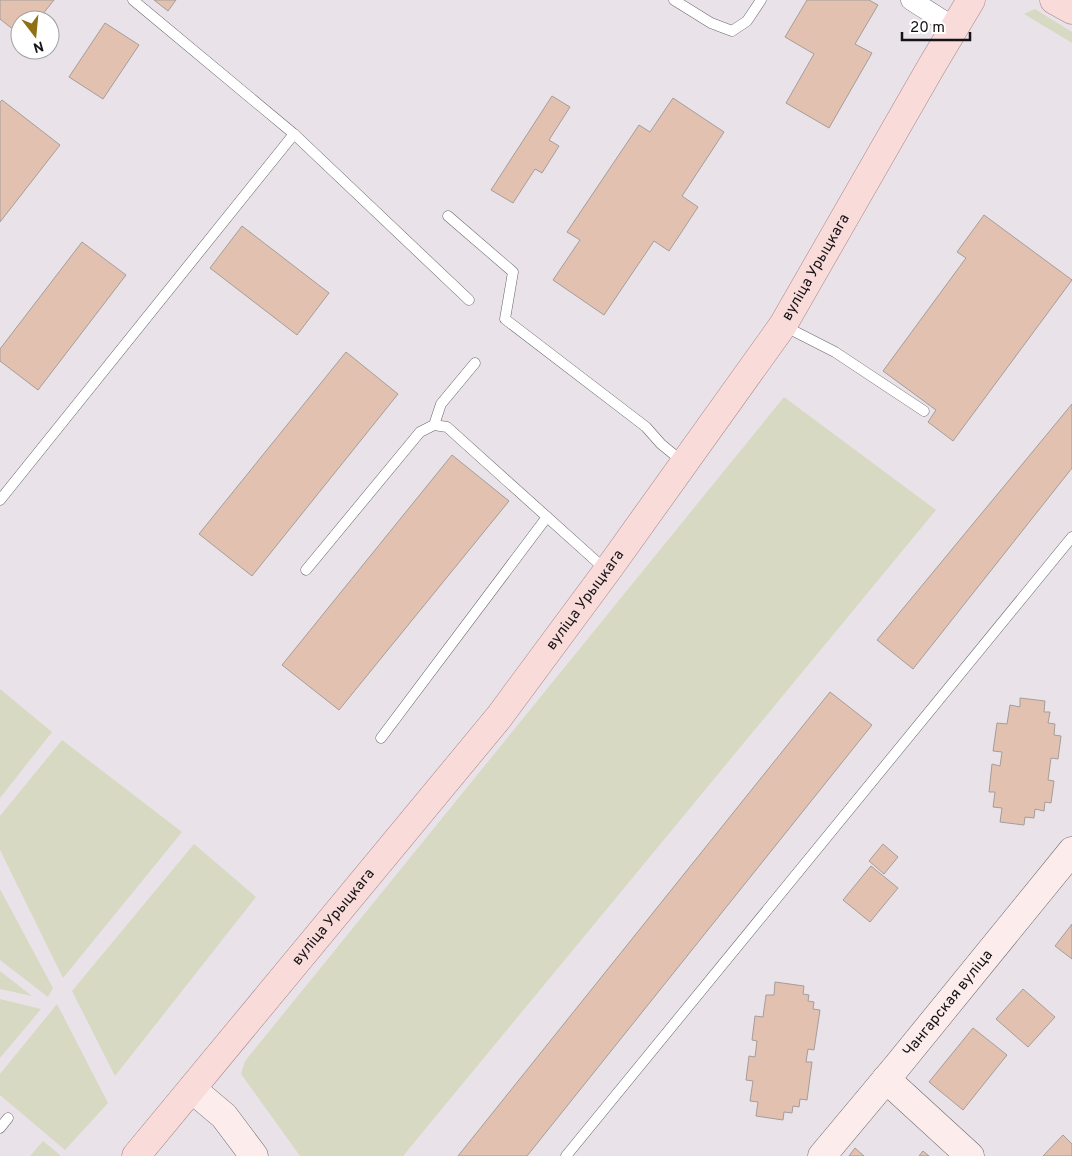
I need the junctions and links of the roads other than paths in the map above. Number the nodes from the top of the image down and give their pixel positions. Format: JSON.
{"nodes":[{"id":1,"x":133,"y":0,"type":"edge"},
{"id":2,"x":674,"y":0,"type":"edge"},
{"id":3,"x":761,"y":0,"type":"edge"},
{"id":4,"x":910,"y":0,"type":"edge"},
{"id":5,"x":971,"y":0,"type":"edge"},
{"id":6,"x":1054,"y":0,"type":"edge"},
{"id":7,"x":1072,"y":10,"type":"edge"},
{"id":8,"x":955,"y":28,"type":"junction"},
{"id":9,"x":294,"y":134,"type":"junction"},
{"id":10,"x":448,"y":216,"type":"dead end"},
{"id":11,"x":469,"y":300,"type":"dead end"},
{"id":12,"x":784,"y":325,"type":"junction"},
{"id":13,"x":475,"y":363,"type":"dead end"},
{"id":14,"x":924,"y":411,"type":"dead end"},
{"id":15,"x":434,"y":424,"type":"junction"},
{"id":16,"x":684,"y":463,"type":"junction"},
{"id":17,"x":0,"y":500,"type":"edge"},
{"id":18,"x":548,"y":517,"type":"junction"},
{"id":19,"x":1072,"y":537,"type":"edge"},
{"id":20,"x":306,"y":570,"type":"dead end"},
{"id":21,"x":607,"y":571,"type":"junction"},
{"id":22,"x":382,"y":738,"type":"dead end"},
{"id":23,"x":1072,"y":851,"type":"edge"},
{"id":24,"x":886,"y":1080,"type":"junction"},
{"id":25,"x":192,"y":1088,"type":"junction"},
{"id":26,"x":8,"y":1118,"type":"dead end"},
{"id":27,"x":0,"y":1128,"type":"edge"},
{"id":28,"x":136,"y":1156,"type":"edge"},
{"id":29,"x":254,"y":1156,"type":"edge"},
{"id":30,"x":566,"y":1156,"type":"edge"},
{"id":31,"x":822,"y":1156,"type":"edge"},
{"id":32,"x":970,"y":1156,"type":"edge"}],
"edges":[{"from":1,"to":9,"type":"lane"},
{"from":2,"to":3,"type":"lane"},
{"from":4,"to":8,"type":"street"},
{"from":5,"to":8,"type":"main road","name":"вуліца Урыцкага"},
{"from":6,"to":7,"type":"main road"},
{"from":8,"to":12,"type":"main road","name":"вуліца Урыцкага"},
{"from":9,"to":11,"type":"lane"},
{"from":9,"to":17,"type":"lane"},
{"from":10,"to":16,"type":"lane"},
{"from":12,"to":14,"type":"lane"},
{"from":12,"to":16,"type":"main road","name":"вуліца Урыцкага"},
{"from":13,"to":15,"type":"lane"},
{"from":15,"to":18,"type":"lane"},
{"from":15,"to":20,"type":"lane"},
{"from":16,"to":21,"type":"main road","name":"вуліца Урыцкага"},
{"from":18,"to":21,"type":"lane"},
{"from":18,"to":22,"type":"lane"},
{"from":19,"to":30,"type":"lane"},
{"from":21,"to":25,"type":"main road","name":"вуліца Урыцкага"},
{"from":23,"to":24,"type":"main road","name":"Чангарская вуліца"},
{"from":24,"to":31,"type":"main road","name":"Чангарская вуліца"},
{"from":24,"to":32,"type":"main road"},
{"from":25,"to":28,"type":"main road","name":"вуліца Урыцкага"},
{"from":25,"to":29,"type":"main road"},
{"from":26,"to":27,"type":"lane"}]}
